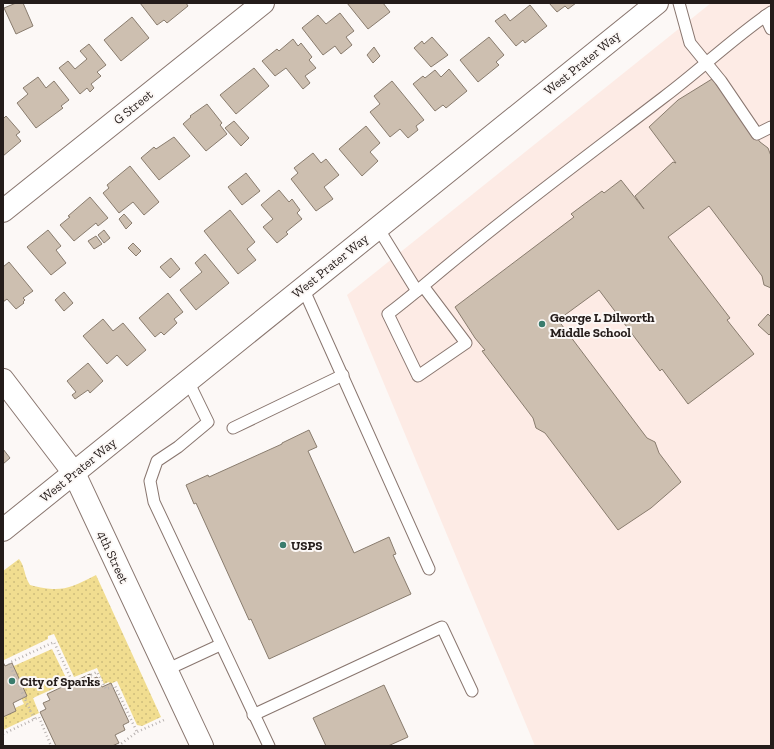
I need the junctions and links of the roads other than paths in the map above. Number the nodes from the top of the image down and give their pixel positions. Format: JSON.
{"nodes":[{"id":1,"x":263,"y":3,"type":"edge"},
{"id":2,"x":657,"y":3,"type":"edge"},
{"id":3,"x":679,"y":3,"type":"edge"},
{"id":4,"x":768,"y":14,"type":"edge"},
{"id":5,"x":771,"y":30,"type":"edge"},
{"id":6,"x":707,"y":62,"type":"junction"},
{"id":7,"x":771,"y":127,"type":"edge"},
{"id":8,"x":3,"y":211,"type":"edge"},
{"id":9,"x":378,"y":228,"type":"junction"},
{"id":10,"x":303,"y":288,"type":"junction"},
{"id":11,"x":420,"y":288,"type":"junction"},
{"id":12,"x":343,"y":375,"type":"junction"},
{"id":13,"x":3,"y":380,"type":"edge"},
{"id":14,"x":188,"y":381,"type":"junction"},
{"id":15,"x":233,"y":428,"type":"dead end"},
{"id":16,"x":74,"y":472,"type":"junction"},
{"id":17,"x":3,"y":530,"type":"edge"},
{"id":18,"x":429,"y":569,"type":"dead end"},
{"id":19,"x":220,"y":645,"type":"junction"},
{"id":20,"x":166,"y":670,"type":"junction"},
{"id":21,"x":472,"y":691,"type":"dead end"},
{"id":22,"x":253,"y":715,"type":"junction"},
{"id":23,"x":202,"y":746,"type":"edge"},
{"id":24,"x":269,"y":746,"type":"edge"}],
"edges":[{"from":1,"to":8,"type":"main road","name":"G Street"},
{"from":2,"to":9,"type":"main road","name":"West Prater Way"},
{"from":3,"to":6,"type":"lane"},
{"from":4,"to":5,"type":"lane"},
{"from":4,"to":6,"type":"lane"},
{"from":6,"to":7,"type":"lane"},
{"from":6,"to":11,"type":"lane"},
{"from":9,"to":10,"type":"main road","name":"West Prater Way"},
{"from":9,"to":11,"type":"lane"},
{"from":10,"to":12,"type":"lane"},
{"from":10,"to":14,"type":"main road","name":"West Prater Way"},
{"from":11,"to":11,"type":"lane"},
{"from":12,"to":15,"type":"lane"},
{"from":12,"to":18,"type":"lane"},
{"from":13,"to":16,"type":"main road","name":"4th Street"},
{"from":14,"to":16,"type":"main road","name":"West Prater Way"},
{"from":14,"to":19,"type":"lane"},
{"from":16,"to":17,"type":"main road","name":"West Prater Way"},
{"from":16,"to":20,"type":"main road","name":"4th Street"},
{"from":19,"to":20,"type":"lane"},
{"from":19,"to":22,"type":"lane"},
{"from":20,"to":23,"type":"main road","name":"4th Street"},
{"from":21,"to":22,"type":"lane"},
{"from":22,"to":24,"type":"lane"}]}
